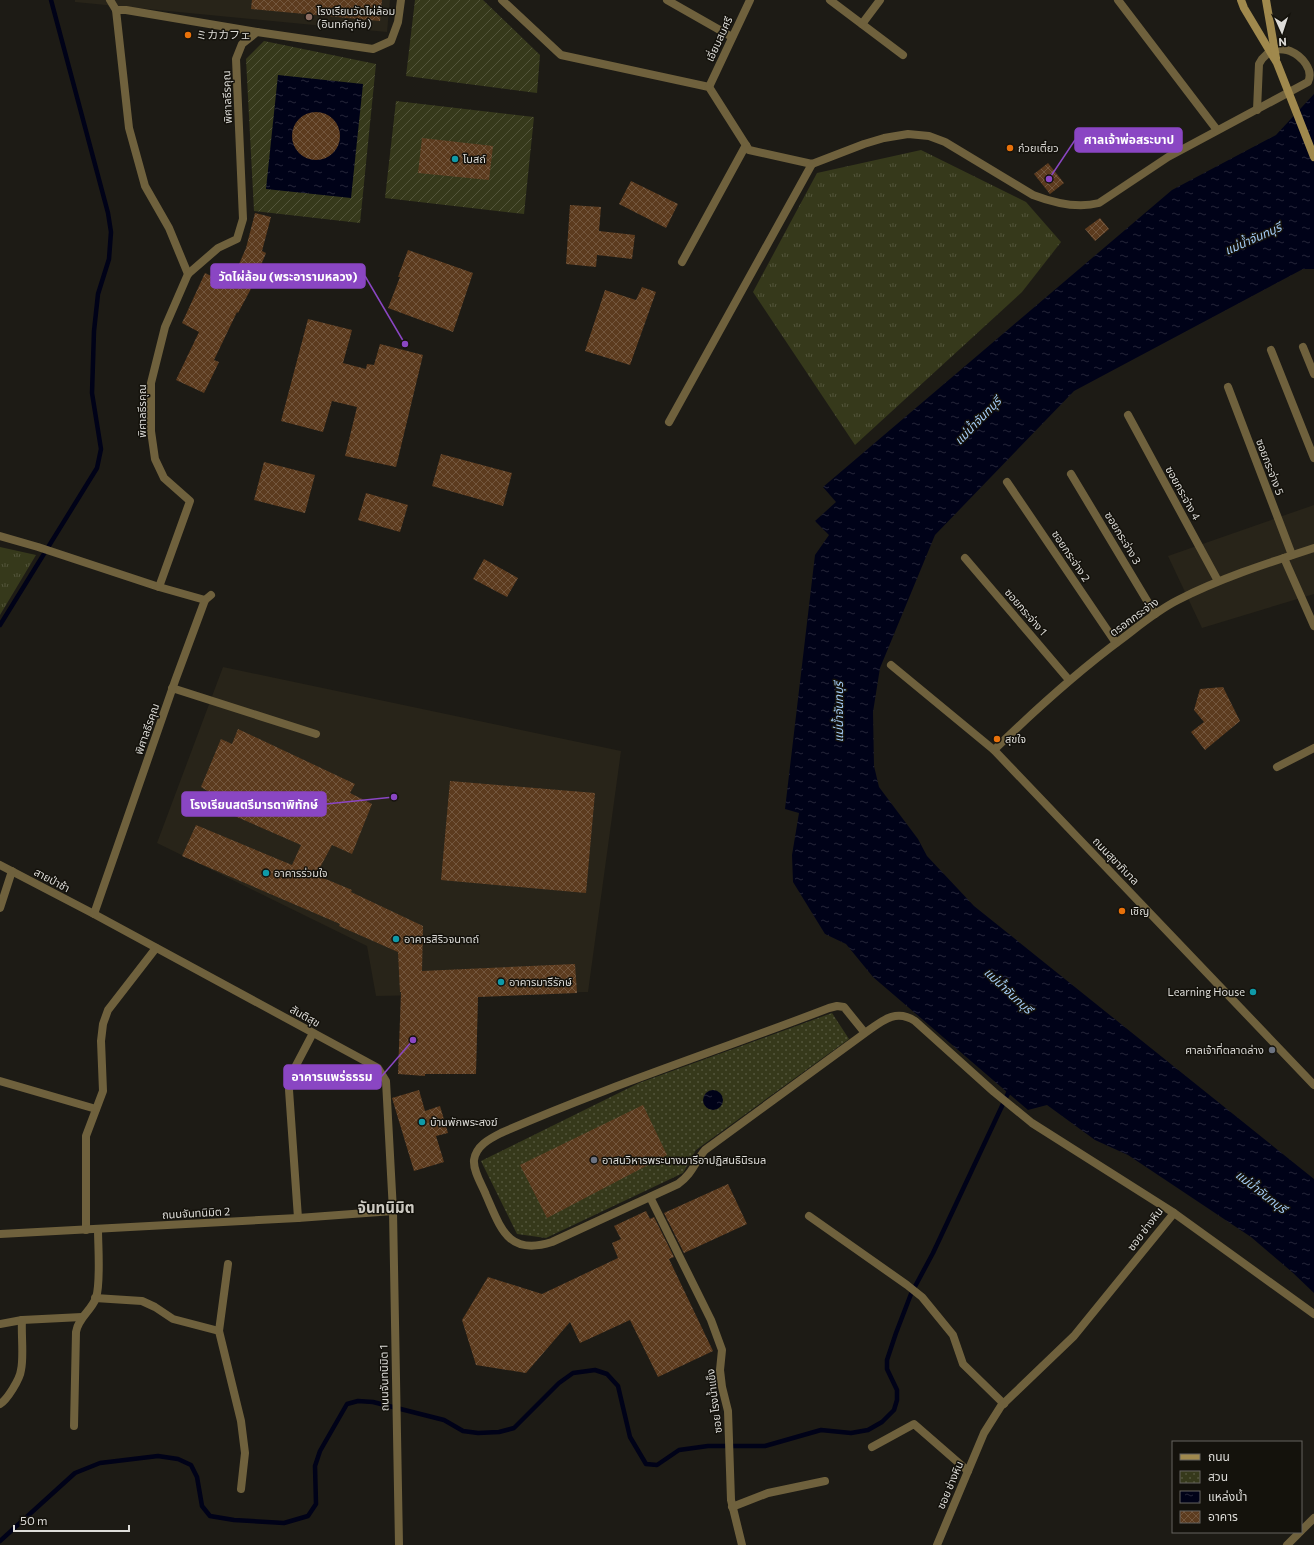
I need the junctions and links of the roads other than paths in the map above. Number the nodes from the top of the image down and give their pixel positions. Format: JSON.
{"nodes":[{"id":1,"x":110,"y":0,"type":"edge"},
{"id":2,"x":401,"y":0,"type":"edge"},
{"id":3,"x":502,"y":0,"type":"edge"},
{"id":4,"x":667,"y":0,"type":"edge"},
{"id":5,"x":750,"y":0,"type":"edge"},
{"id":6,"x":830,"y":0,"type":"edge"},
{"id":7,"x":880,"y":0,"type":"edge"},
{"id":8,"x":1118,"y":0,"type":"edge"},
{"id":9,"x":1241,"y":0,"type":"edge"},
{"id":10,"x":1266,"y":0,"type":"edge"},
{"id":11,"x":116,"y":10,"type":"junction"},
{"id":12,"x":862,"y":24,"type":"junction"},
{"id":13,"x":257,"y":32,"type":"junction"},
{"id":14,"x":732,"y":37,"type":"junction"},
{"id":15,"x":1272,"y":50,"type":"junction"},
{"id":16,"x":903,"y":55,"type":"dead end"},
{"id":17,"x":709,"y":87,"type":"junction"},
{"id":18,"x":1257,"y":110,"type":"junction"},
{"id":19,"x":1217,"y":130,"type":"junction"},
{"id":20,"x":746,"y":145,"type":"junction"},
{"id":21,"x":1314,"y":156,"type":"edge"},
{"id":22,"x":812,"y":164,"type":"junction"},
{"id":23,"x":682,"y":262,"type":"dead end"},
{"id":24,"x":188,"y":274,"type":"junction"},
{"id":25,"x":1303,"y":347,"type":"dead end"},
{"id":26,"x":1271,"y":350,"type":"dead end"},
{"id":27,"x":1314,"y":374,"type":"edge"},
{"id":28,"x":1228,"y":387,"type":"dead end"},
{"id":29,"x":1128,"y":415,"type":"dead end"},
{"id":30,"x":669,"y":422,"type":"dead end"},
{"id":31,"x":1314,"y":458,"type":"edge"},
{"id":32,"x":1071,"y":474,"type":"dead end"},
{"id":33,"x":1007,"y":482,"type":"dead end"},
{"id":34,"x":0,"y":536,"type":"edge"},
{"id":35,"x":1314,"y":548,"type":"edge"},
{"id":36,"x":1292,"y":555,"type":"junction"},
{"id":37,"x":965,"y":558,"type":"dead end"},
{"id":38,"x":1284,"y":558,"type":"junction"},
{"id":39,"x":1218,"y":581,"type":"junction"},
{"id":40,"x":159,"y":587,"type":"junction"},
{"id":41,"x":1155,"y":614,"type":"junction"},
{"id":42,"x":1314,"y":626,"type":"edge"},
{"id":43,"x":1116,"y":643,"type":"junction"},
{"id":44,"x":891,"y":665,"type":"dead end"},
{"id":45,"x":1070,"y":680,"type":"junction"},
{"id":46,"x":172,"y":688,"type":"junction"},
{"id":47,"x":316,"y":734,"type":"dead end"},
{"id":48,"x":1314,"y":748,"type":"edge"},
{"id":49,"x":994,"y":750,"type":"junction"},
{"id":50,"x":1277,"y":767,"type":"dead end"},
{"id":51,"x":0,"y":865,"type":"edge"},
{"id":52,"x":12,"y":871,"type":"junction"},
{"id":53,"x":0,"y":908,"type":"edge"},
{"id":54,"x":94,"y":914,"type":"junction"},
{"id":55,"x":156,"y":948,"type":"junction"},
{"id":56,"x":313,"y":1033,"type":"junction"},
{"id":57,"x":865,"y":1033,"type":"junction"},
{"id":58,"x":0,"y":1081,"type":"edge"},
{"id":59,"x":1314,"y":1085,"type":"edge"},
{"id":60,"x":96,"y":1109,"type":"junction"},
{"id":61,"x":650,"y":1197,"type":"junction"},
{"id":62,"x":393,"y":1211,"type":"junction"},
{"id":63,"x":1174,"y":1213,"type":"junction"},
{"id":64,"x":809,"y":1216,"type":"dead end"},
{"id":65,"x":298,"y":1218,"type":"junction"},
{"id":66,"x":98,"y":1229,"type":"junction"},
{"id":67,"x":86,"y":1230,"type":"junction"},
{"id":68,"x":0,"y":1234,"type":"edge"},
{"id":69,"x":228,"y":1264,"type":"dead end"},
{"id":70,"x":95,"y":1298,"type":"junction"},
{"id":71,"x":1314,"y":1314,"type":"edge"},
{"id":72,"x":82,"y":1317,"type":"junction"},
{"id":73,"x":22,"y":1320,"type":"junction"},
{"id":74,"x":0,"y":1324,"type":"edge"},
{"id":75,"x":219,"y":1331,"type":"junction"},
{"id":76,"x":0,"y":1404,"type":"edge"},
{"id":77,"x":1004,"y":1404,"type":"junction"},
{"id":78,"x":74,"y":1426,"type":"dead end"},
{"id":79,"x":872,"y":1447,"type":"dead end"},
{"id":80,"x":968,"y":1471,"type":"junction"},
{"id":81,"x":824,"y":1481,"type":"dead end"},
{"id":82,"x":241,"y":1489,"type":"dead end"},
{"id":83,"x":732,"y":1507,"type":"junction"},
{"id":84,"x":1314,"y":1518,"type":"edge"},
{"id":85,"x":1302,"y":1531,"type":"edge"},
{"id":86,"x":1300,"y":1533,"type":"edge"},
{"id":87,"x":399,"y":1545,"type":"edge"},
{"id":88,"x":742,"y":1545,"type":"edge"},
{"id":89,"x":937,"y":1545,"type":"edge"},
{"id":90,"x":1287,"y":1545,"type":"edge"}],
"edges":[{"from":1,"to":11,"type":"street"},
{"from":2,"to":13,"type":"street"},
{"from":3,"to":17,"type":"street"},
{"from":4,"to":14,"type":"street"},
{"from":5,"to":14,"type":"street","name":"เอี่ยมสมศรี"},
{"from":6,"to":12,"type":"street"},
{"from":7,"to":12,"type":"street"},
{"from":8,"to":19,"type":"street"},
{"from":9,"to":15,"type":"main road"},
{"from":10,"to":15,"type":"main road"},
{"from":11,"to":13,"type":"street"},
{"from":11,"to":24,"type":"street"},
{"from":12,"to":16,"type":"street"},
{"from":13,"to":24,"type":"street","name":"พิศาลธีรคุณ"},
{"from":14,"to":17,"type":"street","name":"เอี่ยมสมศรี"},
{"from":15,"to":18,"type":"street"},
{"from":15,"to":18,"type":"street"},
{"from":15,"to":21,"type":"main road"},
{"from":17,"to":20,"type":"street"},
{"from":18,"to":19,"type":"street"},
{"from":19,"to":22,"type":"street"},
{"from":20,"to":22,"type":"street"},
{"from":20,"to":23,"type":"street"},
{"from":22,"to":30,"type":"street"},
{"from":24,"to":40,"type":"street","name":"พิศาลธีรคุณ"},
{"from":25,"to":27,"type":"street"},
{"from":26,"to":31,"type":"street"},
{"from":28,"to":36,"type":"street","name":"ซอยกระจ่าง 5"},
{"from":29,"to":39,"type":"street","name":"ซอยกระจ่าง 4"},
{"from":32,"to":41,"type":"street","name":"ซอยกระจ่าง 3"},
{"from":33,"to":43,"type":"street","name":"ซอยกระจ่าง 2"},
{"from":34,"to":40,"type":"street"},
{"from":35,"to":36,"type":"street","name":"ตรอกกระจ่าง"},
{"from":36,"to":38,"type":"street","name":"ตรอกกระจ่าง"},
{"from":37,"to":45,"type":"street","name":"ซอยกระจ่าง 1"},
{"from":38,"to":39,"type":"street","name":"ตรอกกระจ่าง"},
{"from":38,"to":42,"type":"street"},
{"from":39,"to":41,"type":"street","name":"ตรอกกระจ่าง"},
{"from":40,"to":46,"type":"street","name":"พิศาลธีรคุณ"},
{"from":41,"to":43,"type":"street","name":"ตรอกกระจ่าง"},
{"from":43,"to":45,"type":"street","name":"ตรอกกระจ่าง"},
{"from":44,"to":49,"type":"street","name":"ถนนสุขาภิบาล"},
{"from":45,"to":49,"type":"street","name":"ตรอกกระจ่าง"},
{"from":46,"to":47,"type":"street"},
{"from":46,"to":54,"type":"street","name":"พิศาลธีรคุณ"},
{"from":48,"to":50,"type":"street"},
{"from":49,"to":59,"type":"street","name":"ถนนสุขาภิบาล"},
{"from":51,"to":52,"type":"street","name":"สายป่าช้า"},
{"from":52,"to":53,"type":"street"},
{"from":52,"to":54,"type":"street","name":"สายป่าช้า"},
{"from":54,"to":55,"type":"street","name":"สันติสุข"},
{"from":55,"to":56,"type":"street","name":"สันติสุข"},
{"from":55,"to":60,"type":"street"},
{"from":56,"to":62,"type":"street","name":"สันติสุข"},
{"from":56,"to":65,"type":"street"},
{"from":57,"to":61,"type":"street","name":"ซอย ช่างหิน"},
{"from":57,"to":61,"type":"street","name":"ซอย ช่างหิน"},
{"from":57,"to":63,"type":"street","name":"ซอย ช่างหิน"},
{"from":58,"to":60,"type":"street"},
{"from":60,"to":67,"type":"street"},
{"from":61,"to":83,"type":"street","name":"ซอย โรงน้ำแข็ง"},
{"from":62,"to":65,"type":"street","name":"ถนนจันทนิมิต 2"},
{"from":62,"to":87,"type":"street","name":"ถนนจันทนิมิต 1"},
{"from":63,"to":71,"type":"street"},
{"from":63,"to":77,"type":"street","name":"ซอย ช่างหิน"},
{"from":64,"to":77,"type":"street"},
{"from":65,"to":66,"type":"street","name":"ถนนจันทนิมิต 2"},
{"from":66,"to":67,"type":"street","name":"ถนนจันทนิมิต 2"},
{"from":66,"to":70,"type":"street"},
{"from":67,"to":68,"type":"street","name":"ถนนจันทนิมิต 2"},
{"from":69,"to":75,"type":"street"},
{"from":70,"to":72,"type":"street"},
{"from":70,"to":75,"type":"street"},
{"from":72,"to":73,"type":"street"},
{"from":72,"to":78,"type":"street"},
{"from":73,"to":74,"type":"street"},
{"from":73,"to":76,"type":"street"},
{"from":75,"to":82,"type":"street"},
{"from":77,"to":80,"type":"street","name":"ซอย ช่างหิน"},
{"from":79,"to":80,"type":"street"},
{"from":80,"to":89,"type":"street","name":"ซอย ช่างหิน"},
{"from":81,"to":83,"type":"street"},
{"from":83,"to":88,"type":"street","name":"ซอย โรงน้ำแข็ง"},
{"from":84,"to":85,"type":"street"},
{"from":86,"to":90,"type":"street"}]}
